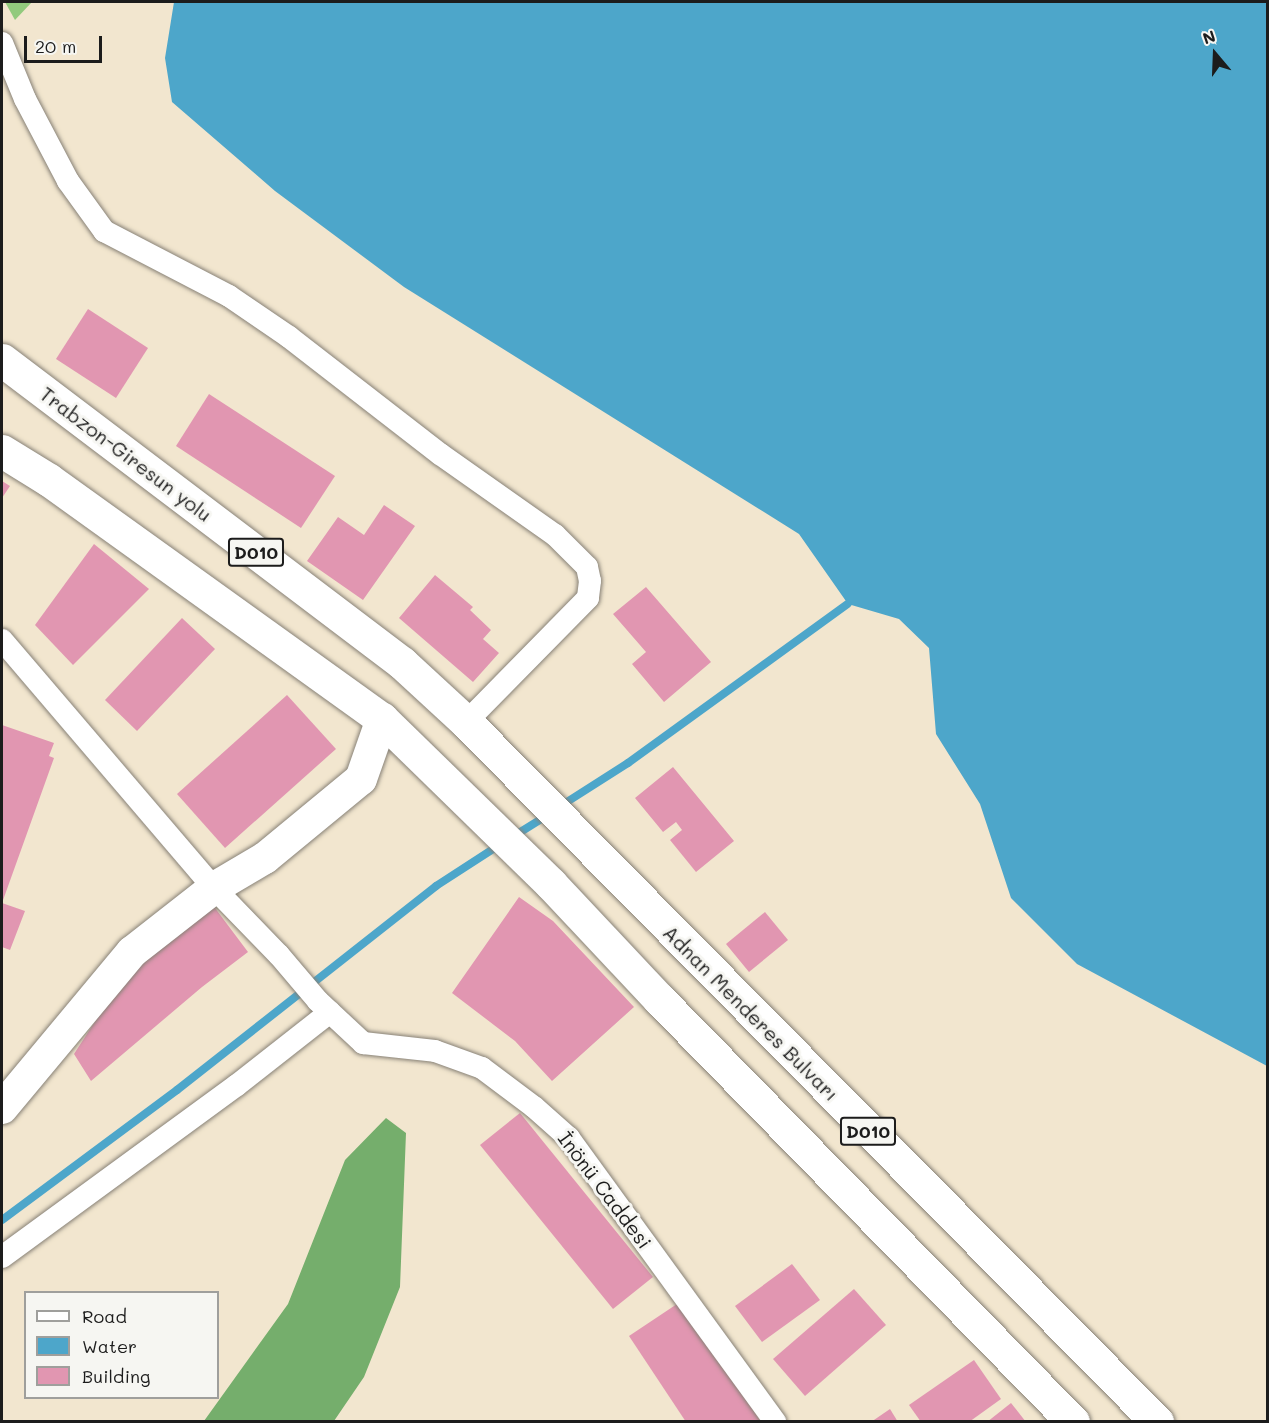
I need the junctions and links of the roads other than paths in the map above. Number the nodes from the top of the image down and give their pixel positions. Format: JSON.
{"nodes":[{"id":1,"x":2,"y":43,"type":"edge"},
{"id":2,"x":2,"y":360,"type":"edge"},
{"id":3,"x":2,"y":451,"type":"edge"},
{"id":4,"x":2,"y":640,"type":"edge"},
{"id":5,"x":382,"y":719,"type":"junction"},
{"id":6,"x":466,"y":722,"type":"junction"},
{"id":7,"x":500,"y":756,"type":"joint"},
{"id":8,"x":214,"y":888,"type":"junction"},
{"id":9,"x":324,"y":1007,"type":"junction"},
{"id":10,"x":2,"y":1108,"type":"edge"},
{"id":11,"x":2,"y":1257,"type":"edge"},
{"id":12,"x":775,"y":1422,"type":"edge"},
{"id":13,"x":1073,"y":1422,"type":"edge"},
{"id":14,"x":1157,"y":1422,"type":"edge"}],
"edges":[{"from":1,"to":6,"type":"street"},
{"from":2,"to":6,"type":"highway","name":"Trabzon-Giresun yolu","number":"D010"},
{"from":3,"to":5,"type":"highway","number":"D010"},
{"from":4,"to":8,"type":"street","name":"İnönü Caddesi"},
{"from":5,"to":8,"type":"street"},
{"from":5,"to":13,"type":"highway","number":"D010"},
{"from":6,"to":7,"type":"highway","name":"Trabzon-Giresun yolu","number":"D010"},
{"from":7,"to":14,"type":"highway","name":"Adnan Menderes Bulvarı","number":"D010"},
{"from":8,"to":9,"type":"street","name":"İnönü Caddesi"},
{"from":8,"to":10,"type":"street"},
{"from":9,"to":11,"type":"street"},
{"from":9,"to":12,"type":"street","name":"İnönü Caddesi"}]}
